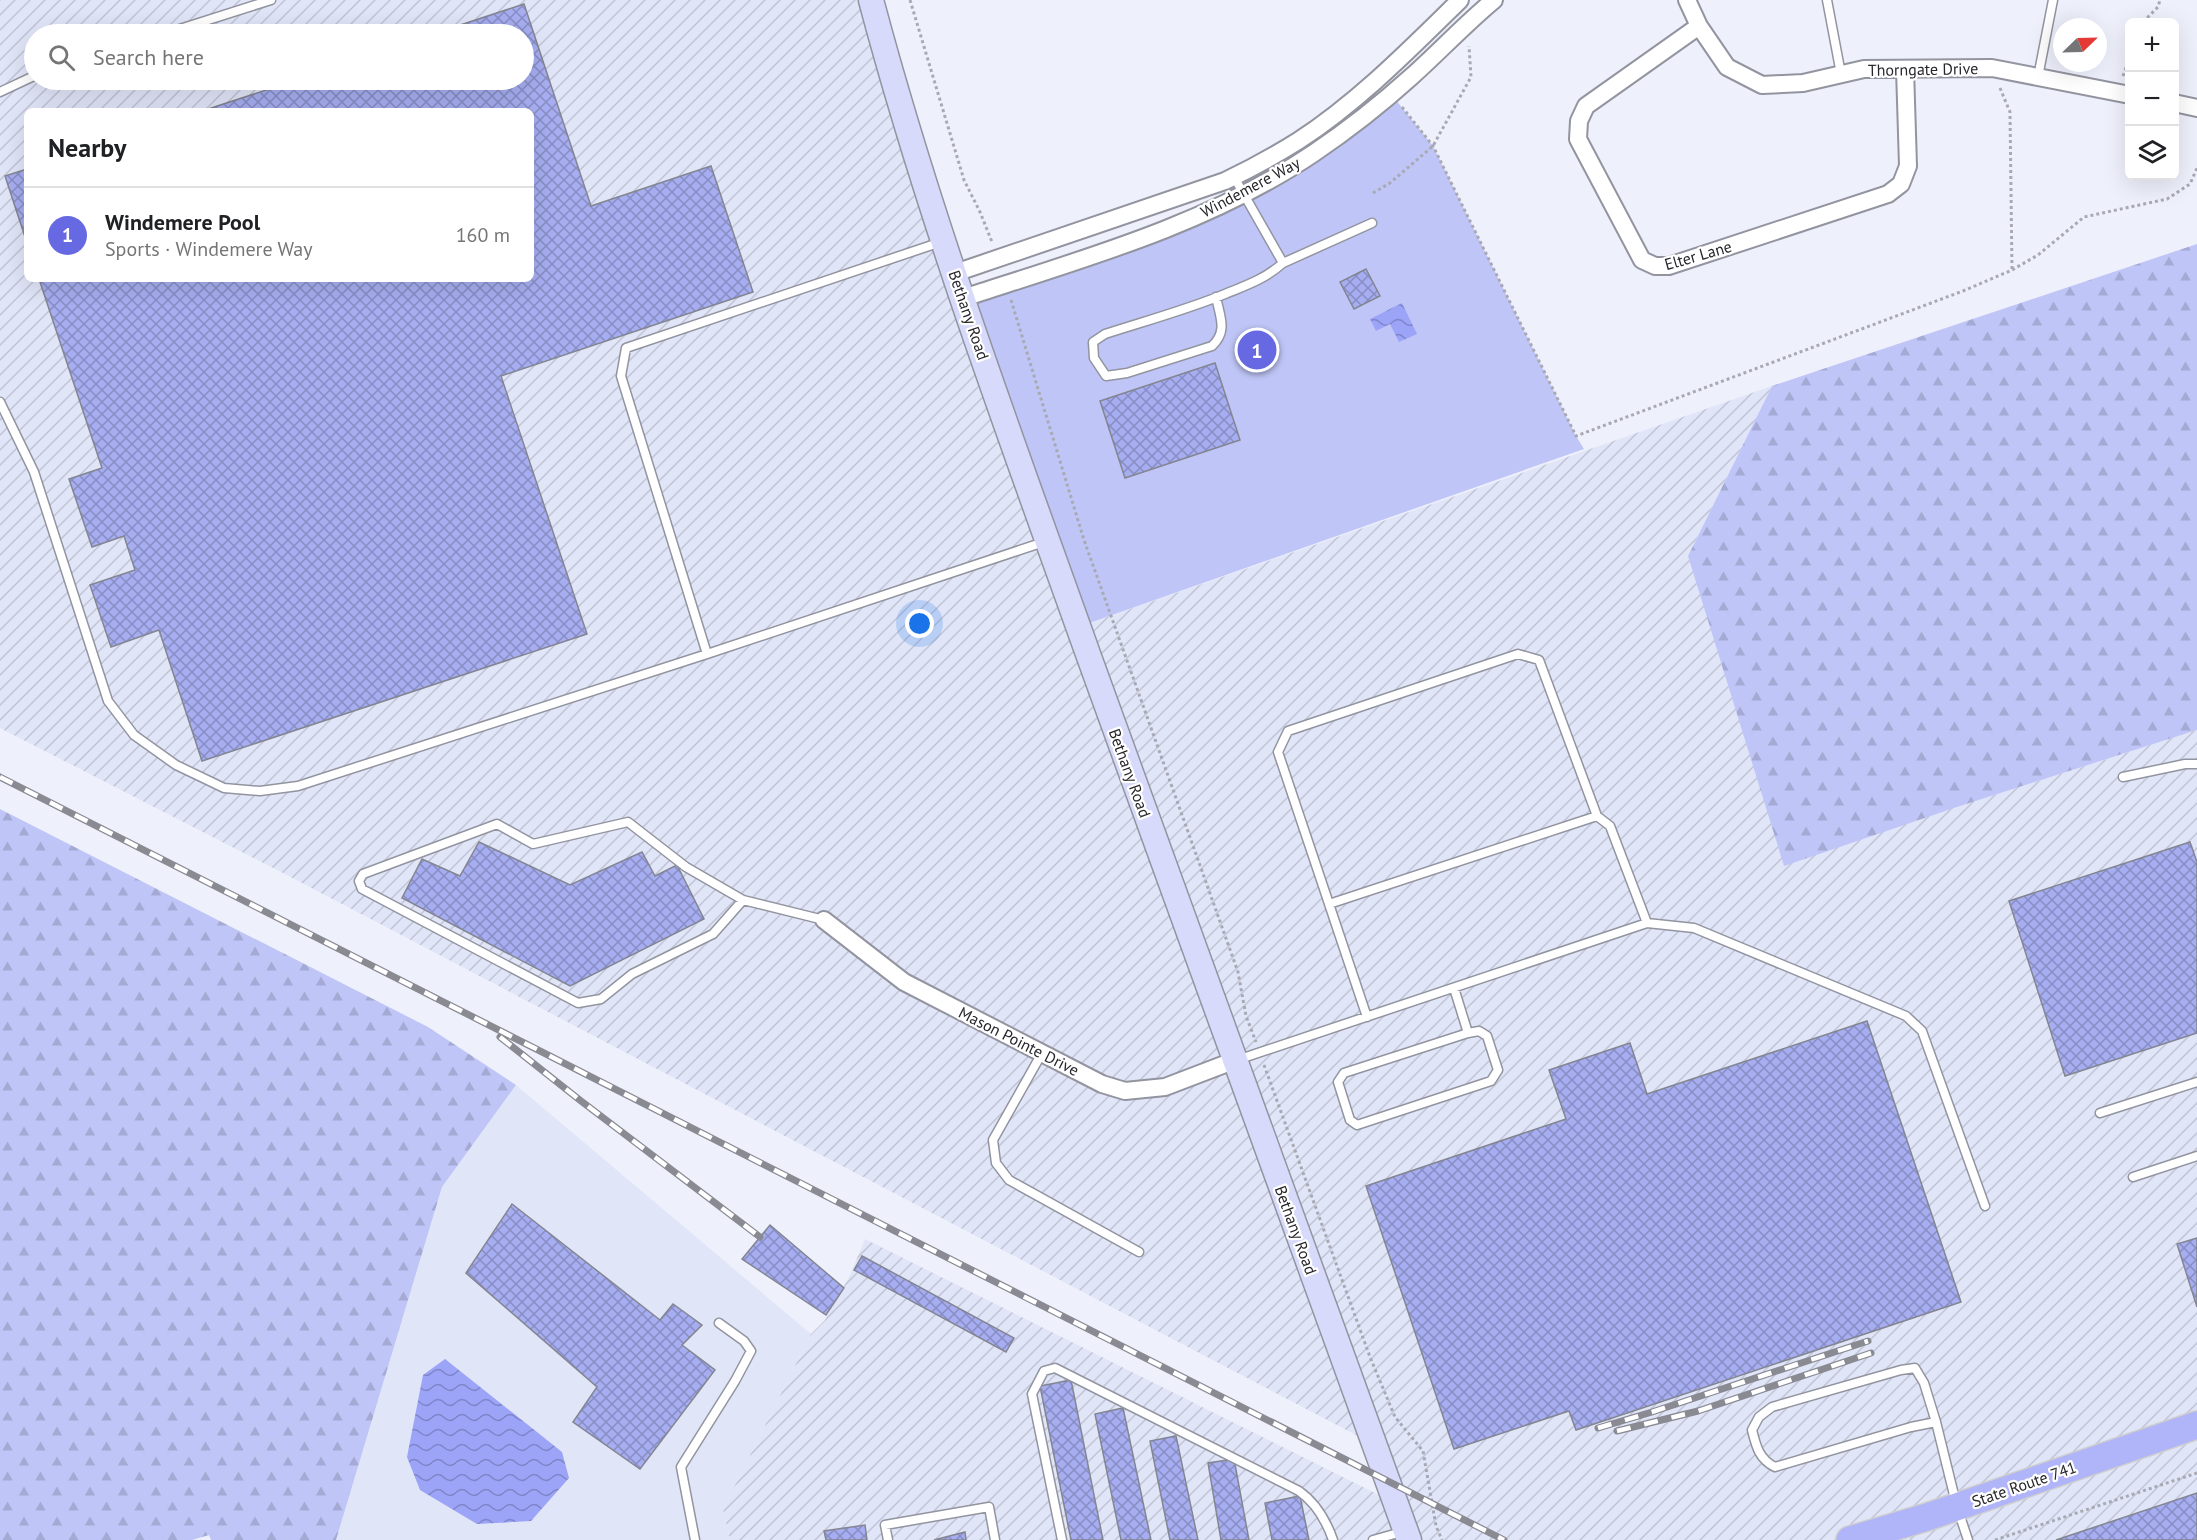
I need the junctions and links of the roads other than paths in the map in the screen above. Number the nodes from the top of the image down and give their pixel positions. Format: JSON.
{"nodes":[{"id":1,"x":271,"y":0,"type":"edge"},
{"id":2,"x":872,"y":0,"type":"edge"},
{"id":3,"x":1460,"y":0,"type":"edge"},
{"id":4,"x":1494,"y":0,"type":"edge"},
{"id":5,"x":1687,"y":0,"type":"edge"},
{"id":6,"x":1827,"y":0,"type":"edge"},
{"id":7,"x":2053,"y":0,"type":"edge"},
{"id":8,"x":195,"y":24,"type":"edge"},
{"id":9,"x":1699,"y":26,"type":"junction"},
{"id":10,"x":1905,"y":69,"type":"junction"},
{"id":11,"x":1841,"y":74,"type":"junction"},
{"id":12,"x":2038,"y":77,"type":"junction"},
{"id":13,"x":24,"y":81,"type":"edge"},
{"id":14,"x":0,"y":92,"type":"edge"},
{"id":15,"x":2125,"y":93,"type":"edge"},
{"id":16,"x":2179,"y":104,"type":"edge"},
{"id":17,"x":2197,"y":108,"type":"edge"},
{"id":18,"x":1234,"y":177,"type":"junction"},
{"id":19,"x":1242,"y":194,"type":"junction"},
{"id":20,"x":1372,"y":223,"type":"dead end"},
{"id":21,"x":944,"y":240,"type":"junction"},
{"id":22,"x":1283,"y":263,"type":"junction"},
{"id":23,"x":955,"y":273,"type":"junction"},
{"id":24,"x":1216,"y":297,"type":"junction"},
{"id":25,"x":963,"y":298,"type":"junction"},
{"id":26,"x":0,"y":402,"type":"edge"},
{"id":27,"x":1047,"y":541,"type":"junction"},
{"id":28,"x":707,"y":654,"type":"junction"},
{"id":29,"x":2197,"y":764,"type":"edge"},
{"id":30,"x":2123,"y":777,"type":"dead end"},
{"id":31,"x":1597,"y":816,"type":"junction"},
{"id":32,"x":743,"y":900,"type":"junction"},
{"id":33,"x":1329,"y":904,"type":"junction"},
{"id":34,"x":824,"y":920,"type":"joint"},
{"id":35,"x":1647,"y":923,"type":"junction"},
{"id":36,"x":1454,"y":988,"type":"junction"},
{"id":37,"x":1366,"y":1017,"type":"junction"},
{"id":38,"x":1468,"y":1033,"type":"junction"},
{"id":39,"x":1042,"y":1053,"type":"junction"},
{"id":40,"x":1233,"y":1061,"type":"junction"},
{"id":41,"x":2197,"y":1082,"type":"edge"},
{"id":42,"x":2100,"y":1113,"type":"dead end"},
{"id":43,"x":2197,"y":1156,"type":"edge"},
{"id":44,"x":2133,"y":1177,"type":"dead end"},
{"id":45,"x":1985,"y":1206,"type":"dead end"},
{"id":46,"x":1139,"y":1252,"type":"dead end"},
{"id":47,"x":719,"y":1323,"type":"dead end"},
{"id":48,"x":1936,"y":1422,"type":"junction"},
{"id":49,"x":2197,"y":1425,"type":"edge"},
{"id":50,"x":1957,"y":1507,"type":"junction"},
{"id":51,"x":1407,"y":1536,"type":"edge"},
{"id":52,"x":695,"y":1540,"type":"edge"},
{"id":53,"x":888,"y":1540,"type":"edge"},
{"id":54,"x":995,"y":1540,"type":"edge"},
{"id":55,"x":1062,"y":1540,"type":"edge"},
{"id":56,"x":1333,"y":1540,"type":"edge"},
{"id":57,"x":1373,"y":1540,"type":"edge"},
{"id":58,"x":1850,"y":1540,"type":"edge"},
{"id":59,"x":1968,"y":1540,"type":"edge"}],
"edges":[{"from":1,"to":8,"type":"lane"},
{"from":2,"to":21,"type":"main road","name":"Bethany Road"},
{"from":3,"to":18,"type":"street","name":"Windemere Way"},
{"from":4,"to":19,"type":"street","name":"Windemere Way"},
{"from":5,"to":9,"type":"street","name":"Thorngate Drive"},
{"from":6,"to":11,"type":"lane"},
{"from":7,"to":12,"type":"lane"},
{"from":9,"to":10,"type":"street","name":"Elter Lane"},
{"from":9,"to":11,"type":"street","name":"Thorngate Drive"},
{"from":10,"to":11,"type":"street","name":"Thorngate Drive"},
{"from":10,"to":12,"type":"street","name":"Thorngate Drive"},
{"from":12,"to":15,"type":"street","name":"Thorngate Drive"},
{"from":13,"to":14,"type":"lane"},
{"from":16,"to":17,"type":"street"},
{"from":18,"to":19,"type":"lane"},
{"from":18,"to":23,"type":"street","name":"Windemere Way"},
{"from":19,"to":22,"type":"lane"},
{"from":19,"to":25,"type":"street","name":"Windemere Way"},
{"from":20,"to":22,"type":"lane"},
{"from":21,"to":23,"type":"main road","name":"Bethany Road"},
{"from":21,"to":28,"type":"lane"},
{"from":22,"to":24,"type":"lane"},
{"from":23,"to":25,"type":"main road","name":"Bethany Road"},
{"from":24,"to":24,"type":"lane"},
{"from":25,"to":27,"type":"main road","name":"Bethany Road"},
{"from":26,"to":28,"type":"lane"},
{"from":27,"to":28,"type":"lane"},
{"from":27,"to":40,"type":"main road","name":"Bethany Road"},
{"from":29,"to":30,"type":"lane"},
{"from":31,"to":33,"type":"lane"},
{"from":31,"to":33,"type":"lane"},
{"from":31,"to":35,"type":"lane"},
{"from":32,"to":32,"type":"lane"},
{"from":32,"to":34,"type":"lane"},
{"from":33,"to":37,"type":"lane"},
{"from":34,"to":39,"type":"street","name":"Mason Pointe Drive"},
{"from":35,"to":36,"type":"lane"},
{"from":35,"to":45,"type":"lane"},
{"from":36,"to":37,"type":"lane"},
{"from":36,"to":38,"type":"lane"},
{"from":37,"to":40,"type":"lane"},
{"from":38,"to":38,"type":"lane"},
{"from":39,"to":40,"type":"street","name":"Mason Pointe Drive"},
{"from":39,"to":46,"type":"lane"},
{"from":40,"to":51,"type":"main road","name":"Bethany Road"},
{"from":41,"to":42,"type":"lane"},
{"from":43,"to":44,"type":"lane"},
{"from":47,"to":52,"type":"lane"},
{"from":48,"to":48,"type":"lane"},
{"from":48,"to":50,"type":"lane"},
{"from":49,"to":50,"type":"main road","name":"State Route 741"},
{"from":50,"to":58,"type":"main road","name":"State Route 741"},
{"from":50,"to":59,"type":"lane"},
{"from":51,"to":57,"type":"lane"},
{"from":53,"to":54,"type":"lane"},
{"from":55,"to":56,"type":"lane"}]}
